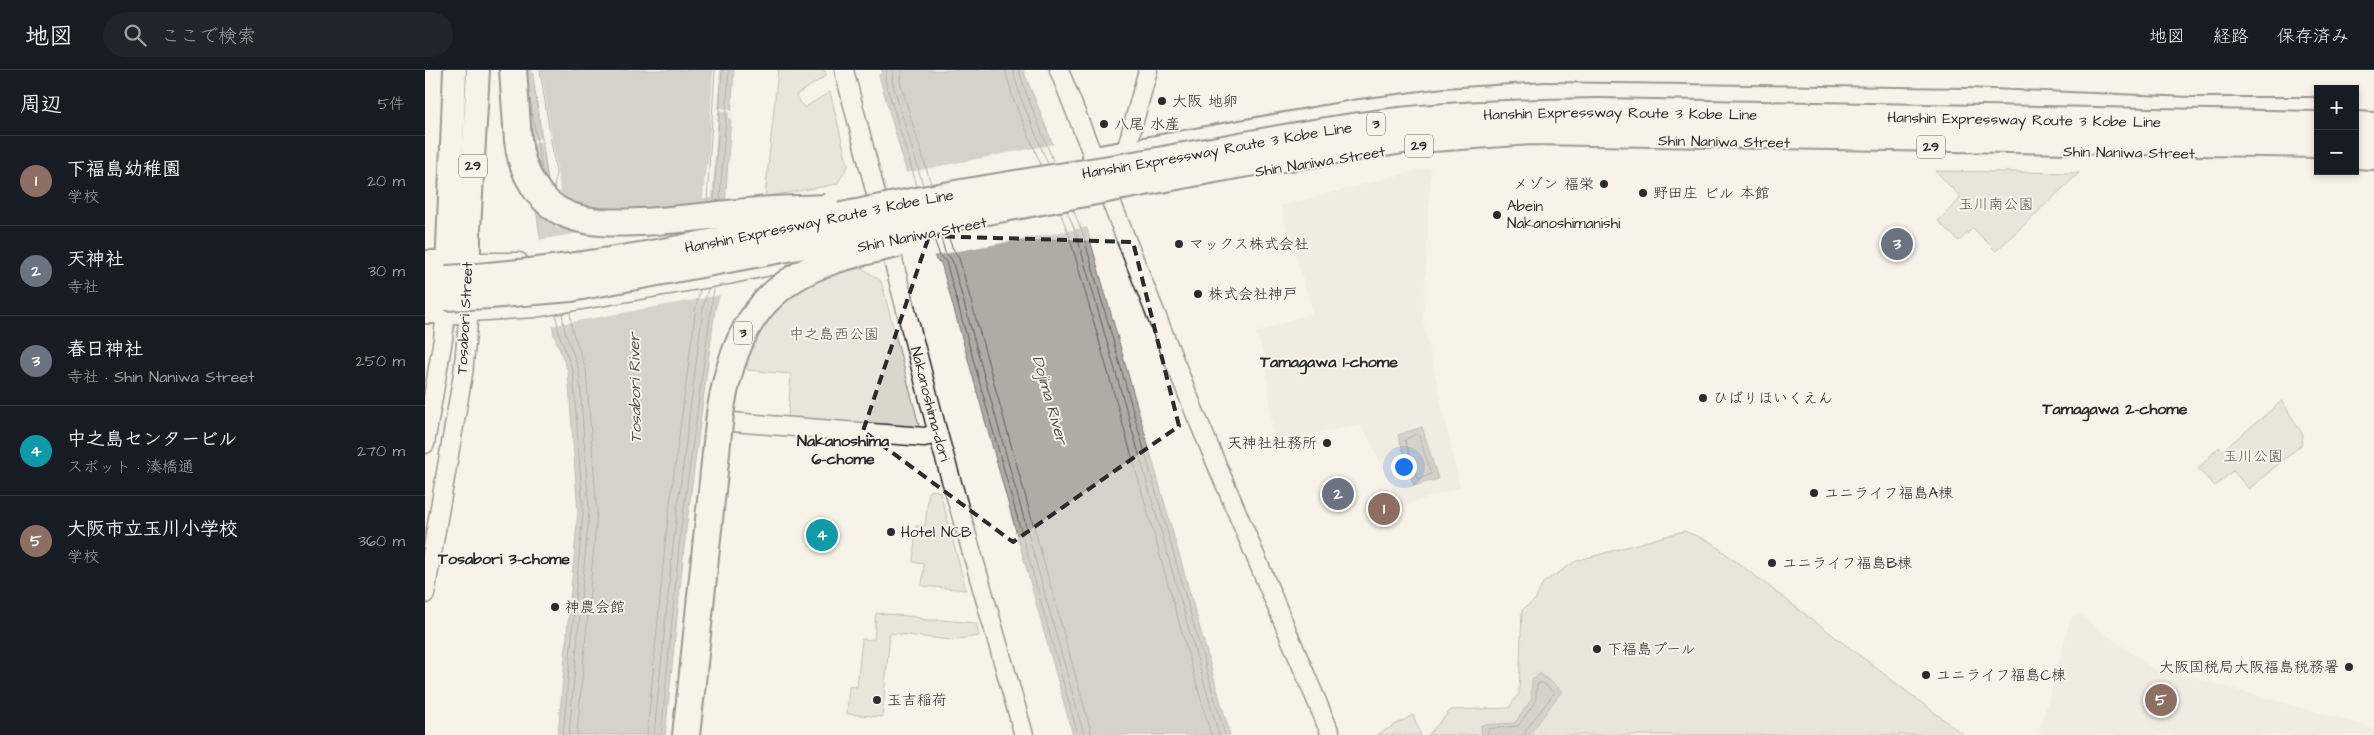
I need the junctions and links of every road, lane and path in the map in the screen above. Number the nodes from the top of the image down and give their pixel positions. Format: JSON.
{"nodes":[{"id":1,"x":455,"y":70,"type":"edge"},
{"id":2,"x":478,"y":70,"type":"edge"},
{"id":3,"x":513,"y":70,"type":"edge"},
{"id":4,"x":844,"y":70,"type":"edge"},
{"id":5,"x":1059,"y":70,"type":"edge"},
{"id":6,"x":1148,"y":70,"type":"edge"},
{"id":7,"x":2314,"y":110,"type":"edge"},
{"id":8,"x":2359,"y":112,"type":"edge"},
{"id":9,"x":2374,"y":114,"type":"edge"},
{"id":10,"x":2314,"y":125,"type":"edge"},
{"id":11,"x":2359,"y":126,"type":"edge"},
{"id":12,"x":2374,"y":126,"type":"edge"},
{"id":13,"x":2314,"y":144,"type":"edge"},
{"id":14,"x":2359,"y":144,"type":"edge"},
{"id":15,"x":2374,"y":145,"type":"edge"},
{"id":16,"x":1126,"y":151,"type":"junction"},
{"id":17,"x":2314,"y":157,"type":"edge"},
{"id":18,"x":2359,"y":158,"type":"edge"},
{"id":19,"x":2374,"y":158,"type":"edge"},
{"id":20,"x":1084,"y":160,"type":"junction"},
{"id":21,"x":1111,"y":198,"type":"junction"},
{"id":22,"x":892,"y":200,"type":"junction"},
{"id":23,"x":1077,"y":200,"type":"junction"},
{"id":24,"x":887,"y":241,"type":"junction"},
{"id":25,"x":436,"y":262,"type":"edge"},
{"id":26,"x":469,"y":262,"type":"junction"},
{"id":27,"x":425,"y":278,"type":"edge"},
{"id":28,"x":425,"y":297,"type":"edge"},
{"id":29,"x":435,"y":312,"type":"edge"},
{"id":30,"x":469,"y":312,"type":"junction"},
{"id":31,"x":731,"y":422,"type":"dead end"},
{"id":32,"x":937,"y":434,"type":"junction"},
{"id":33,"x":425,"y":444,"type":"edge"},
{"id":34,"x":425,"y":594,"type":"edge"},
{"id":35,"x":686,"y":735,"type":"edge"},
{"id":36,"x":1024,"y":735,"type":"edge"},
{"id":37,"x":1331,"y":735,"type":"edge"}],
"edges":[{"from":1,"to":25,"type":"main road","name":"Tosabori Street","number":"29"},
{"from":2,"to":26,"type":"main road","name":"Tosabori Street","number":"29"},
{"from":3,"to":22,"type":"highway","number":"3","bridge":true},
{"from":4,"to":22,"type":"street","name":"Nakanoshima-dori"},
{"from":5,"to":20,"type":"street"},
{"from":6,"to":16,"type":"street"},
{"from":7,"to":16,"type":"main road"},
{"from":8,"to":9,"type":"main road"},
{"from":10,"to":22,"type":"highway","name":"Hanshin Expressway Route 3 Kobe Line","number":"3","bridge":true},
{"from":11,"to":12,"type":"highway"},
{"from":13,"to":23,"type":"highway","name":"Hanshin Expressway Route 3 Kobe Line","number":"3","bridge":true},
{"from":14,"to":15,"type":"highway"},
{"from":16,"to":20,"type":"main road"},
{"from":17,"to":21,"type":"main road","name":"Shin Naniwa Street","number":"29"},
{"from":18,"to":19,"type":"main road"},
{"from":20,"to":21,"type":"street"},
{"from":20,"to":22,"type":"street"},
{"from":21,"to":23,"type":"street","name":"Shin Naniwa Street","number":"29"},
{"from":21,"to":37,"type":"street"},
{"from":22,"to":24,"type":"street","name":"Nakanoshima-dori"},
{"from":22,"to":26,"type":"street"},
{"from":22,"to":27,"type":"highway","name":"Hanshin Expressway Route 3 Kobe Line","number":"3","bridge":true},
{"from":23,"to":24,"type":"street","name":"Shin Naniwa Street"},
{"from":23,"to":28,"type":"highway","name":"Hanshin Expressway Route 3 Kobe Line","number":"3","bridge":true},
{"from":23,"to":35,"type":"highway","number":"3","bridge":true},
{"from":24,"to":30,"type":"street","name":"Shin Naniwa Street"},
{"from":24,"to":32,"type":"street","name":"Nakanoshima-dori"},
{"from":25,"to":26,"type":"main road"},
{"from":25,"to":29,"type":"main road","name":"Tosabori Street"},
{"from":26,"to":30,"type":"main road","name":"Tosabori Street"},
{"from":29,"to":30,"type":"main road","name":"Shin Naniwa Street"},
{"from":29,"to":33,"type":"street","name":"Tosabori Street"},
{"from":30,"to":34,"type":"street","name":"Tosabori Street"},
{"from":31,"to":32,"type":"street"},
{"from":32,"to":36,"type":"street","name":"Nakanoshima-dori"}]}
